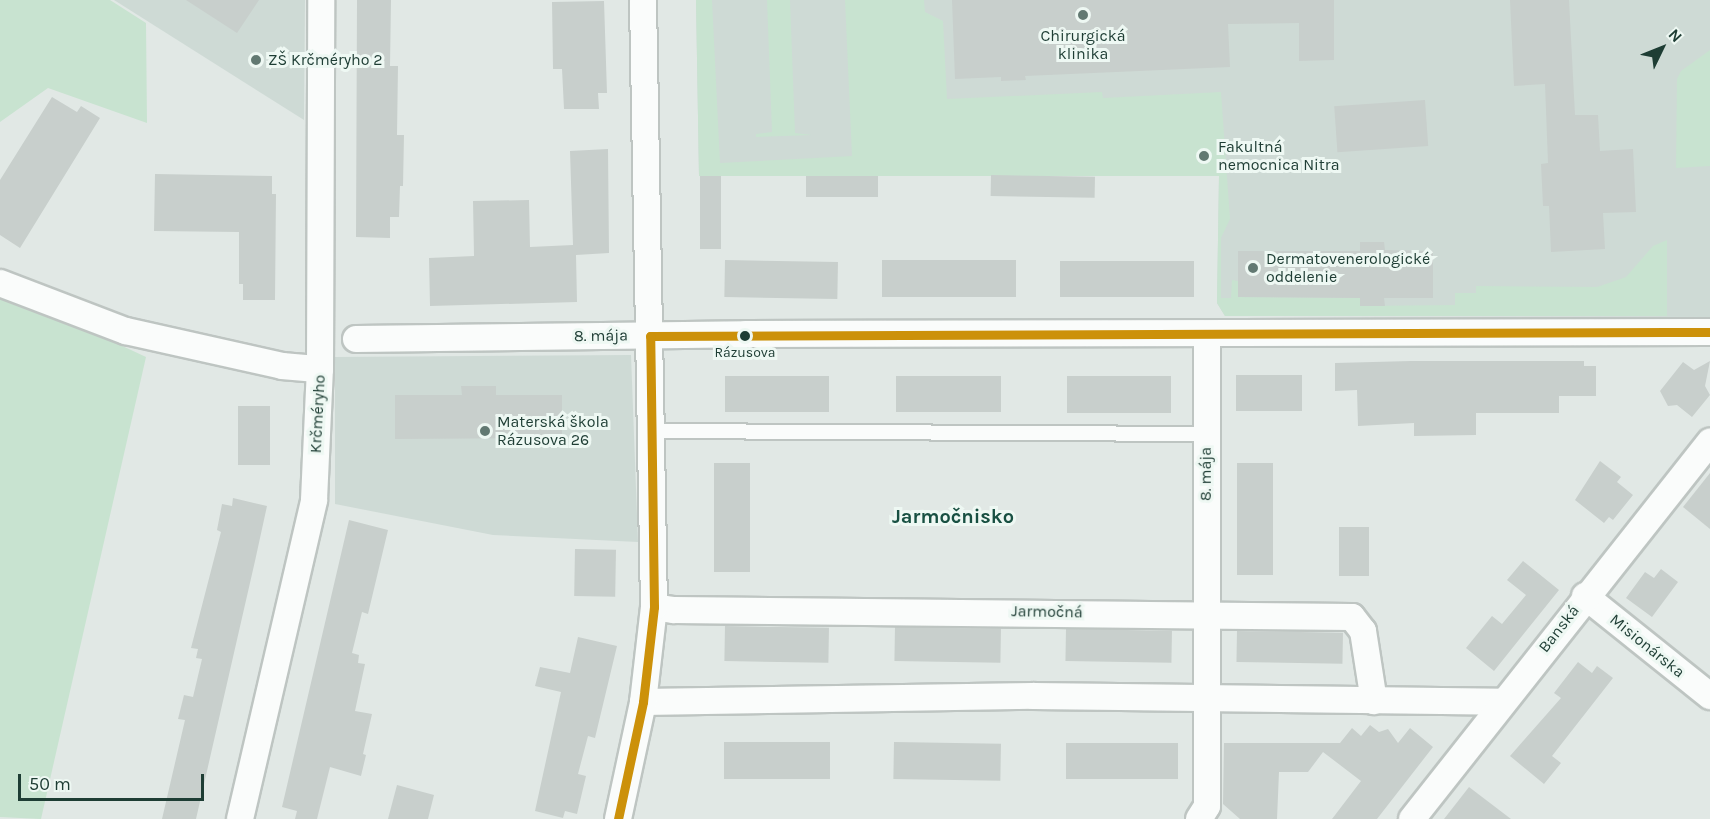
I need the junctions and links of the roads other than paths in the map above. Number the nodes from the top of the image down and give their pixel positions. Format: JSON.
{"nodes":[{"id":1,"x":321,"y":0,"type":"edge"},
{"id":2,"x":643,"y":0,"type":"edge"},
{"id":3,"x":0,"y":283,"type":"edge"},
{"id":4,"x":1710,"y":332,"type":"edge"},
{"id":5,"x":1207,"y":334,"type":"junction"},
{"id":6,"x":650,"y":336,"type":"junction"},
{"id":7,"x":356,"y":339,"type":"dead end"},
{"id":8,"x":320,"y":369,"type":"junction"},
{"id":9,"x":652,"y":431,"type":"junction"},
{"id":10,"x":1206,"y":434,"type":"junction"},
{"id":11,"x":1710,"y":442,"type":"edge"},
{"id":12,"x":1585,"y":596,"type":"junction"},
{"id":13,"x":654,"y":607,"type":"junction"},
{"id":14,"x":1205,"y":614,"type":"junction"},
{"id":15,"x":1710,"y":696,"type":"edge"},
{"id":16,"x":1205,"y":698,"type":"junction"},
{"id":17,"x":1374,"y":700,"type":"junction"},
{"id":18,"x":643,"y":702,"type":"junction"},
{"id":19,"x":1502,"y":702,"type":"junction"},
{"id":20,"x":240,"y":819,"type":"edge"},
{"id":21,"x":618,"y":819,"type":"edge"},
{"id":22,"x":1199,"y":819,"type":"edge"},
{"id":23,"x":1412,"y":819,"type":"edge"}],
"edges":[{"from":1,"to":8,"type":"street","name":"Krčméryho"},
{"from":2,"to":6,"type":"street"},
{"from":3,"to":8,"type":"street"},
{"from":4,"to":5,"type":"street","name":"8. mája"},
{"from":5,"to":6,"type":"street","name":"8. mája"},
{"from":5,"to":10,"type":"street","name":"8. mája"},
{"from":6,"to":7,"type":"street","name":"8. mája"},
{"from":6,"to":9,"type":"street"},
{"from":8,"to":20,"type":"street","name":"Krčméryho"},
{"from":9,"to":10,"type":"lane"},
{"from":9,"to":13,"type":"street"},
{"from":10,"to":14,"type":"street","name":"8. mája"},
{"from":11,"to":12,"type":"street","name":"Banská"},
{"from":12,"to":15,"type":"street","name":"Misionárska"},
{"from":12,"to":19,"type":"street","name":"Banská"},
{"from":13,"to":14,"type":"street","name":"Jarmočná"},
{"from":13,"to":18,"type":"street"},
{"from":14,"to":16,"type":"street","name":"8. mája"},
{"from":14,"to":17,"type":"street","name":"Jarmočná"},
{"from":16,"to":17,"type":"street"},
{"from":16,"to":18,"type":"street"},
{"from":16,"to":22,"type":"street","name":"8. mája"},
{"from":17,"to":19,"type":"street"},
{"from":18,"to":21,"type":"street"},
{"from":19,"to":23,"type":"street","name":"Banská"}]}
